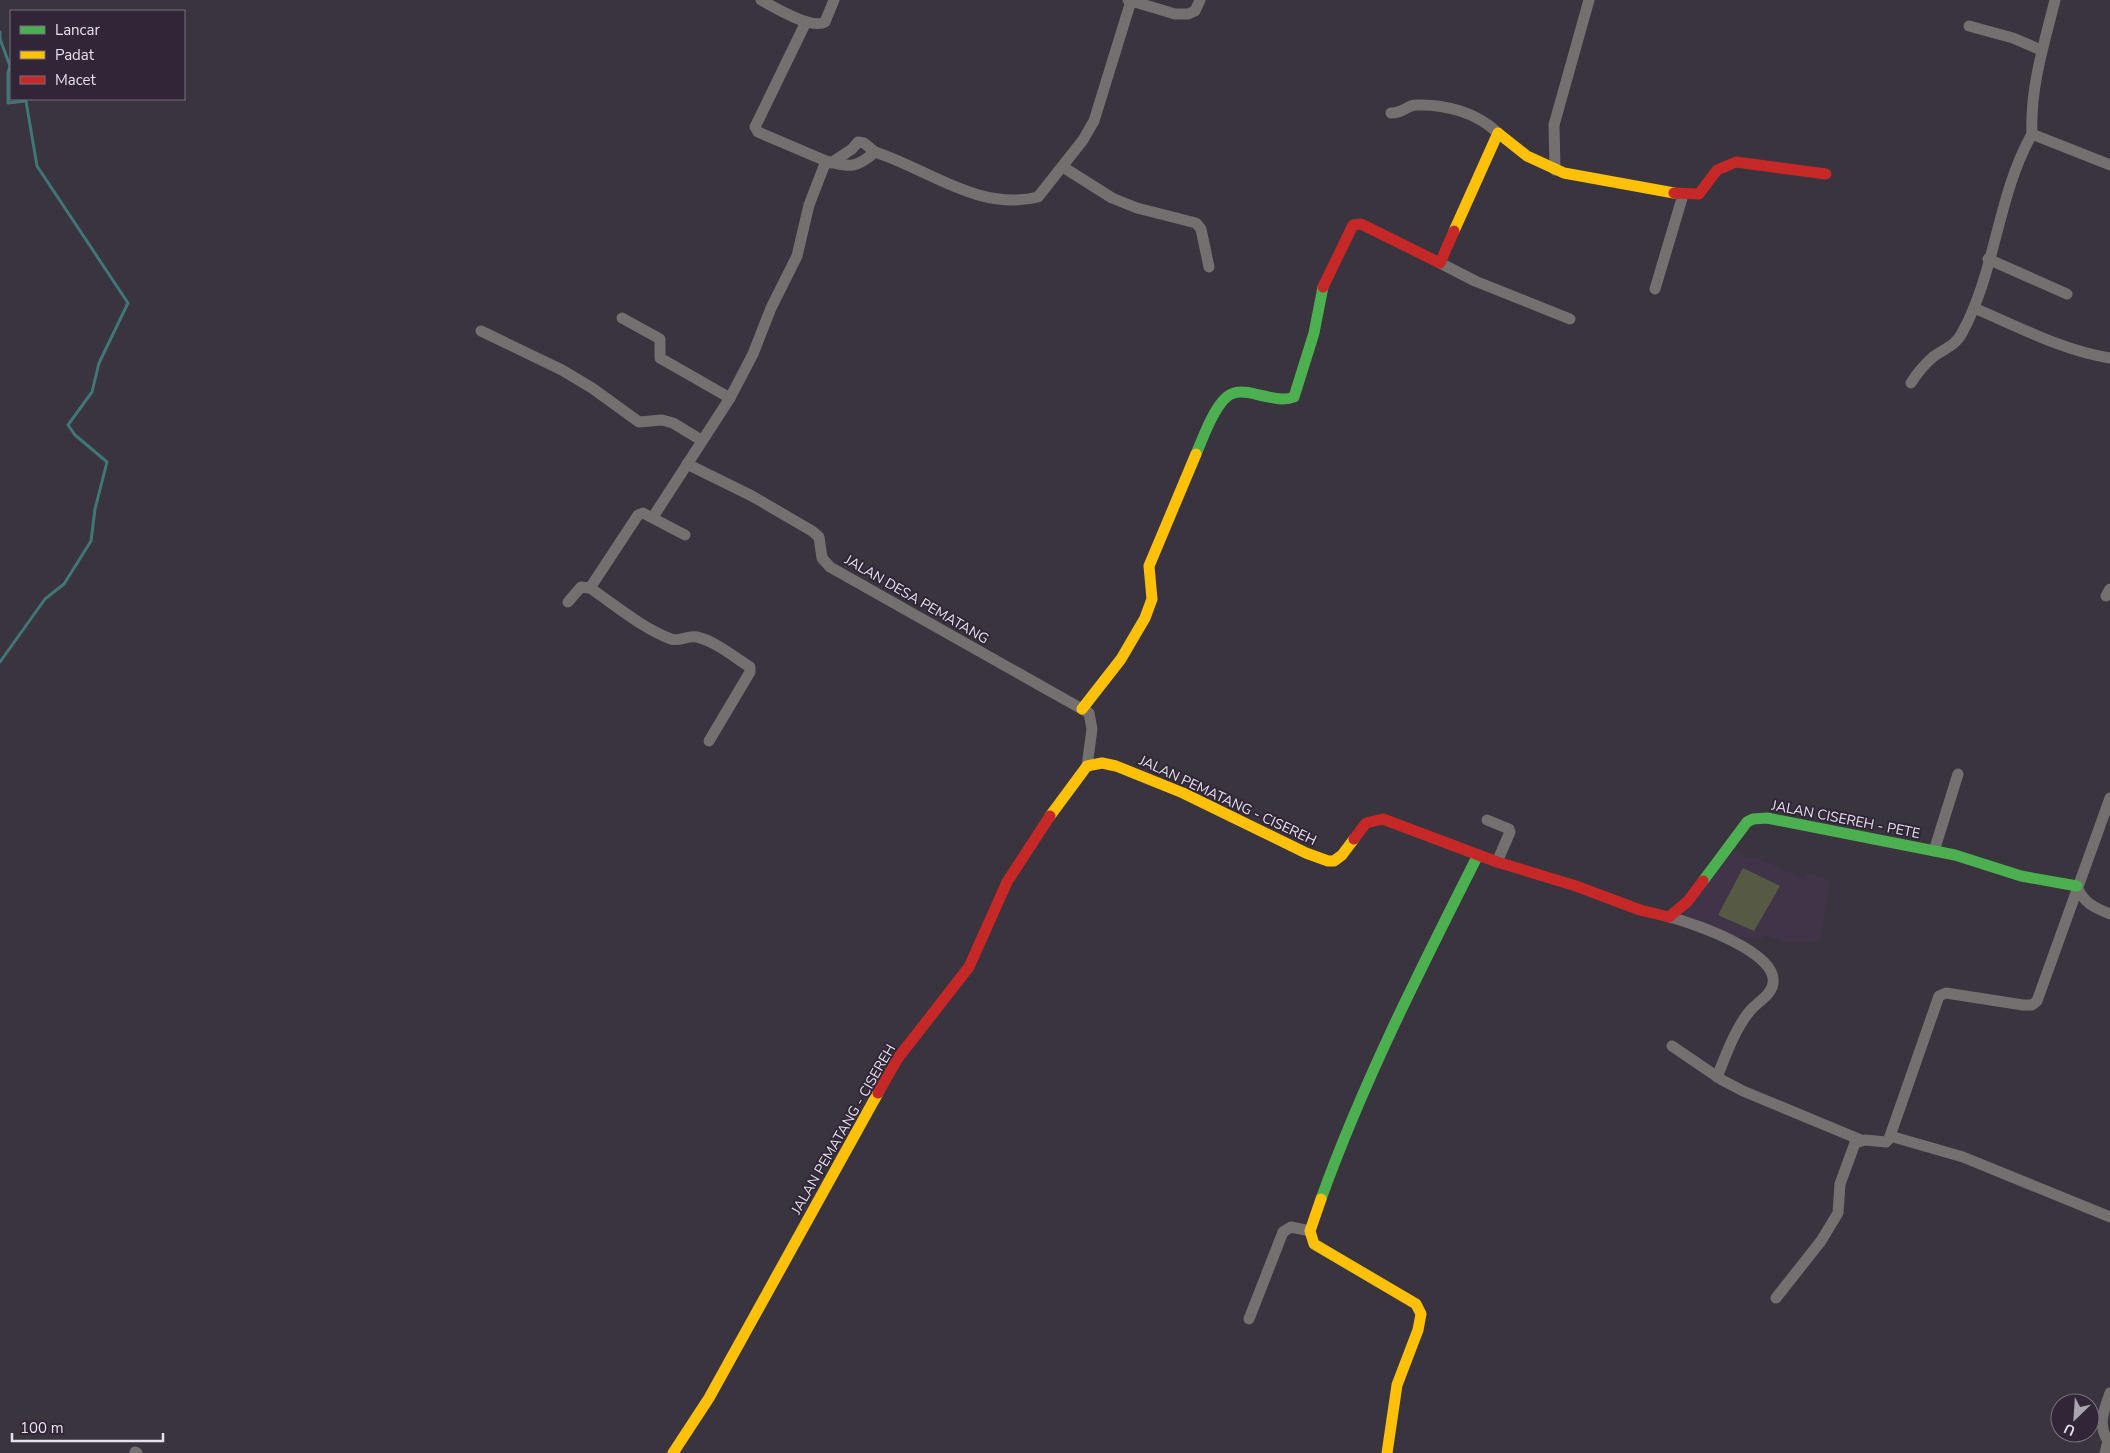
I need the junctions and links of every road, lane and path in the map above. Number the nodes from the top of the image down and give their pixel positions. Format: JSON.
{"nodes":[{"id":1,"x":761,"y":0,"type":"edge"},
{"id":2,"x":834,"y":0,"type":"edge"},
{"id":3,"x":1200,"y":0,"type":"edge"},
{"id":4,"x":1589,"y":0,"type":"edge"},
{"id":5,"x":2055,"y":0,"type":"edge"},
{"id":6,"x":1130,"y":1,"type":"edge"},
{"id":7,"x":806,"y":22,"type":"junction"},
{"id":8,"x":1969,"y":26,"type":"dead end"},
{"id":9,"x":2041,"y":50,"type":"junction"},
{"id":10,"x":1391,"y":112,"type":"dead end"},
{"id":11,"x":1498,"y":133,"type":"junction"},
{"id":12,"x":2032,"y":134,"type":"junction"},
{"id":13,"x":875,"y":152,"type":"junction"},
{"id":14,"x":828,"y":162,"type":"junction"},
{"id":15,"x":2110,"y":165,"type":"edge"},
{"id":16,"x":1062,"y":167,"type":"junction"},
{"id":17,"x":1555,"y":170,"type":"junction"},
{"id":18,"x":1826,"y":174,"type":"dead end"},
{"id":19,"x":1683,"y":195,"type":"junction"},
{"id":20,"x":1988,"y":259,"type":"junction"},
{"id":21,"x":1440,"y":263,"type":"junction"},
{"id":22,"x":1209,"y":267,"type":"dead end"},
{"id":23,"x":1655,"y":289,"type":"dead end"},
{"id":24,"x":2068,"y":294,"type":"dead end"},
{"id":25,"x":1974,"y":308,"type":"junction"},
{"id":26,"x":622,"y":318,"type":"dead end"},
{"id":27,"x":1570,"y":319,"type":"dead end"},
{"id":28,"x":481,"y":330,"type":"dead end"},
{"id":29,"x":2110,"y":358,"type":"edge"},
{"id":30,"x":1911,"y":383,"type":"dead end"},
{"id":31,"x":730,"y":398,"type":"junction"},
{"id":32,"x":701,"y":440,"type":"junction"},
{"id":33,"x":687,"y":464,"type":"junction"},
{"id":34,"x":652,"y":518,"type":"junction"},
{"id":35,"x":685,"y":535,"type":"dead end"},
{"id":36,"x":590,"y":588,"type":"junction"},
{"id":37,"x":568,"y":602,"type":"dead end"},
{"id":38,"x":1082,"y":709,"type":"junction"},
{"id":39,"x":709,"y":741,"type":"dead end"},
{"id":40,"x":1087,"y":766,"type":"junction"},
{"id":41,"x":1958,"y":774,"type":"dead end"},
{"id":42,"x":2110,"y":798,"type":"edge"},
{"id":43,"x":1487,"y":820,"type":"dead end"},
{"id":44,"x":1934,"y":851,"type":"junction"},
{"id":45,"x":1478,"y":855,"type":"junction"},
{"id":46,"x":1497,"y":862,"type":"junction"},
{"id":47,"x":2077,"y":886,"type":"junction"},
{"id":48,"x":2110,"y":914,"type":"edge"},
{"id":49,"x":1669,"y":917,"type":"junction"},
{"id":50,"x":1672,"y":1046,"type":"dead end"},
{"id":51,"x":1716,"y":1077,"type":"junction"},
{"id":52,"x":1890,"y":1136,"type":"junction"},
{"id":53,"x":1861,"y":1140,"type":"junction"},
{"id":54,"x":2110,"y":1216,"type":"edge"},
{"id":55,"x":1310,"y":1231,"type":"junction"},
{"id":56,"x":1776,"y":1298,"type":"dead end"},
{"id":57,"x":1249,"y":1320,"type":"dead end"},
{"id":58,"x":2110,"y":1393,"type":"edge"},
{"id":59,"x":673,"y":1453,"type":"edge"},
{"id":60,"x":1388,"y":1453,"type":"edge"},
{"id":61,"x":2105,"y":1453,"type":"edge"}],
"edges":[{"from":1,"to":7,"type":"street"},
{"from":2,"to":7,"type":"street"},
{"from":3,"to":6,"type":"street"},
{"from":4,"to":17,"type":"street"},
{"from":5,"to":9,"type":"street"},
{"from":6,"to":16,"type":"street"},
{"from":7,"to":14,"type":"street"},
{"from":8,"to":9,"type":"street"},
{"from":9,"to":12,"type":"street"},
{"from":10,"to":11,"type":"street"},
{"from":11,"to":17,"type":"street"},
{"from":11,"to":21,"type":"street"},
{"from":12,"to":15,"type":"street"},
{"from":12,"to":20,"type":"street"},
{"from":13,"to":14,"type":"street"},
{"from":13,"to":14,"type":"street"},
{"from":13,"to":16,"type":"street"},
{"from":14,"to":31,"type":"street"},
{"from":16,"to":22,"type":"street"},
{"from":17,"to":19,"type":"street"},
{"from":18,"to":19,"type":"street"},
{"from":19,"to":23,"type":"street"},
{"from":20,"to":24,"type":"street"},
{"from":20,"to":25,"type":"street"},
{"from":21,"to":27,"type":"street"},
{"from":21,"to":38,"type":"street"},
{"from":25,"to":29,"type":"street"},
{"from":25,"to":30,"type":"street"},
{"from":26,"to":31,"type":"street"},
{"from":28,"to":32,"type":"street"},
{"from":31,"to":32,"type":"street"},
{"from":32,"to":33,"type":"street"},
{"from":33,"to":34,"type":"street"},
{"from":33,"to":38,"type":"street","name":"JALAN DESA PEMATANG"},
{"from":34,"to":35,"type":"street"},
{"from":34,"to":36,"type":"street"},
{"from":36,"to":37,"type":"street"},
{"from":36,"to":39,"type":"street"},
{"from":38,"to":40,"type":"street"},
{"from":40,"to":45,"type":"street","name":"JALAN PEMATANG - CISEREH"},
{"from":40,"to":59,"type":"street","name":"JALAN PEMATANG - CISEREH"},
{"from":41,"to":44,"type":"street"},
{"from":42,"to":47,"type":"street"},
{"from":43,"to":46,"type":"street"},
{"from":44,"to":47,"type":"street","name":"JALAN CISEREH - PETE"},
{"from":44,"to":49,"type":"street","name":"JALAN CISEREH - PETE"},
{"from":45,"to":46,"type":"street"},
{"from":45,"to":55,"type":"street"},
{"from":46,"to":49,"type":"street"},
{"from":47,"to":48,"type":"street"},
{"from":47,"to":52,"type":"street"},
{"from":49,"to":51,"type":"street"},
{"from":50,"to":51,"type":"street"},
{"from":51,"to":53,"type":"street"},
{"from":52,"to":53,"type":"street"},
{"from":52,"to":54,"type":"street"},
{"from":53,"to":56,"type":"street"},
{"from":55,"to":57,"type":"street"},
{"from":55,"to":60,"type":"street"},
{"from":58,"to":61,"type":"street"}]}
